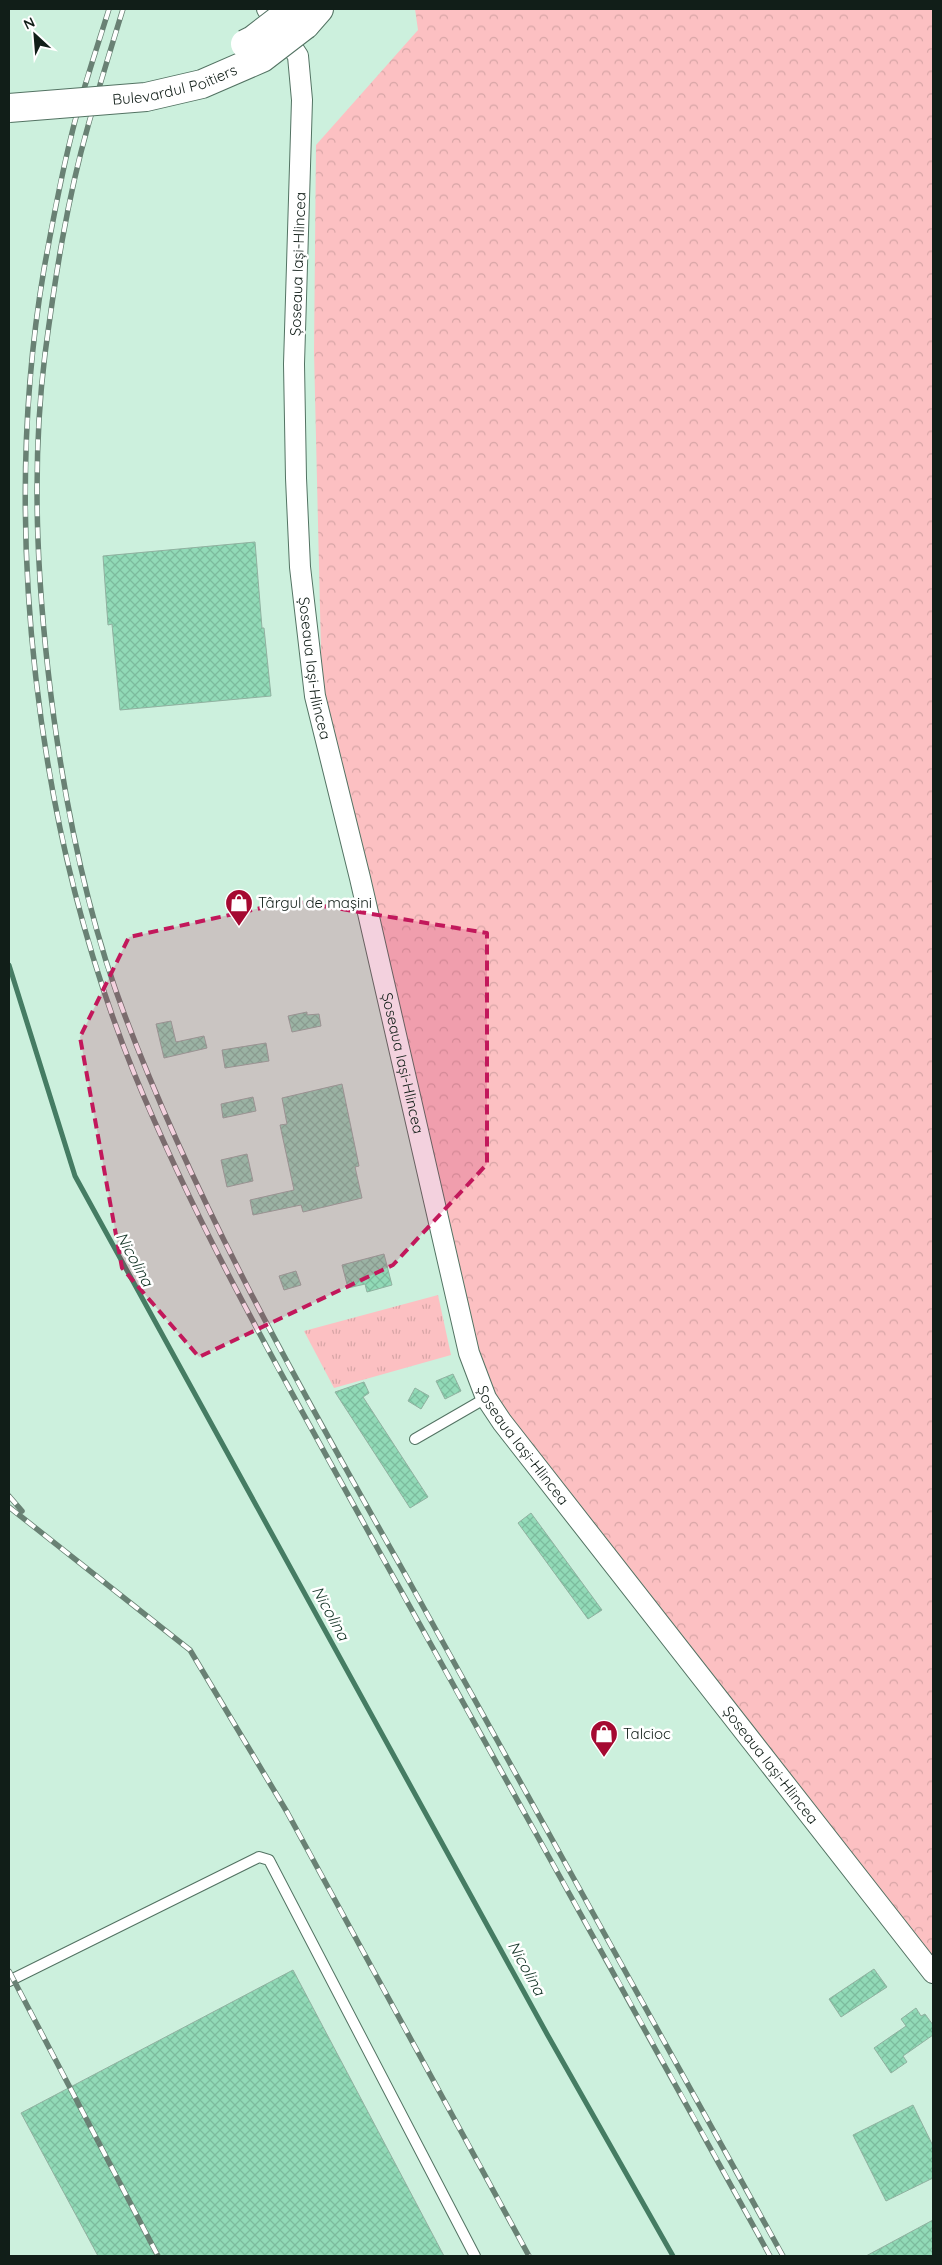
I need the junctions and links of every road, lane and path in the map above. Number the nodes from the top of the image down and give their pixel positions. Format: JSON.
{"nodes":[{"id":1,"x":296,"y":12,"type":"edge"},
{"id":2,"x":9,"y":89,"type":"edge"},
{"id":3,"x":9,"y":108,"type":"edge"},
{"id":4,"x":486,"y":1398,"type":"junction"},
{"id":5,"x":415,"y":1439,"type":"dead end"},
{"id":6,"x":933,"y":1973,"type":"edge"},
{"id":7,"x":9,"y":1982,"type":"edge"},
{"id":8,"x":475,"y":2256,"type":"edge"}],
"edges":[{"from":1,"to":2,"type":"main road","name":"Bulevardul Poitiers","bridge":true},
{"from":1,"to":3,"type":"main road","name":"Bulevardul Poitiers","bridge":true},
{"from":1,"to":4,"type":"street","name":"Șoseaua Iași-Hlincea"},
{"from":4,"to":5,"type":"lane"},
{"from":4,"to":6,"type":"street","name":"Șoseaua Iași-Hlincea"},
{"from":7,"to":8,"type":"lane"}]}
